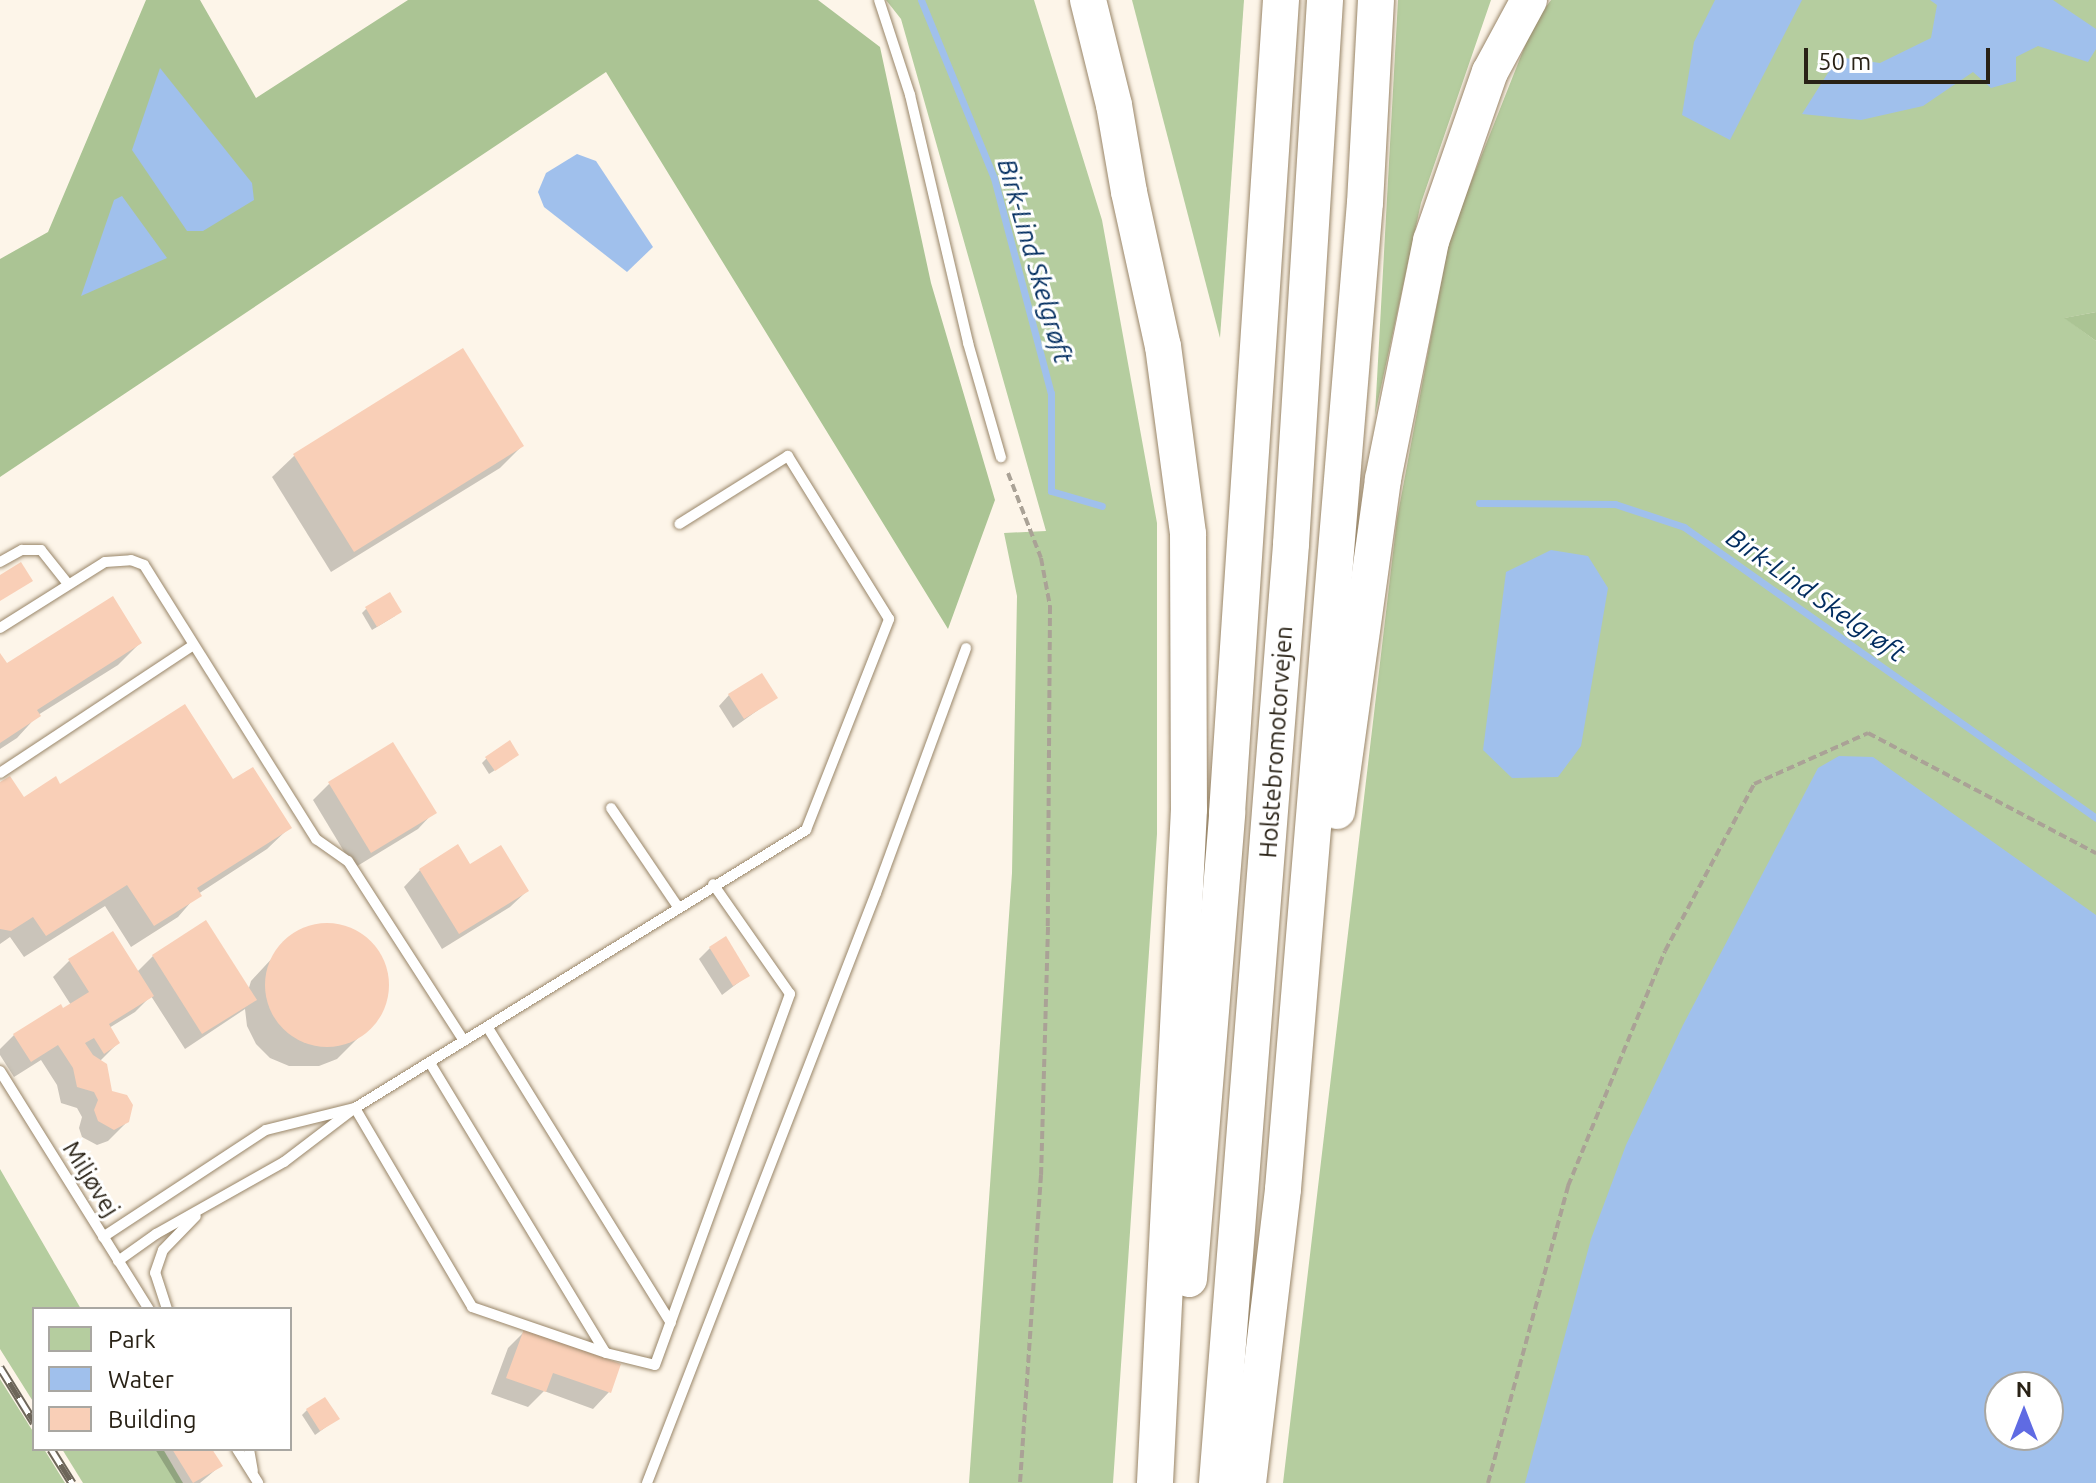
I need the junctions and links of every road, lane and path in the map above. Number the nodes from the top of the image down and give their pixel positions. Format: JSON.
{"nodes":[{"id":1,"x":879,"y":0,"type":"edge"},
{"id":2,"x":1070,"y":0,"type":"edge"},
{"id":3,"x":1088,"y":0,"type":"edge"},
{"id":4,"x":1281,"y":0,"type":"edge"},
{"id":5,"x":1325,"y":0,"type":"edge"},
{"id":6,"x":1376,"y":0,"type":"edge"},
{"id":7,"x":1529,"y":0,"type":"edge"},
{"id":8,"x":1129,"y":192,"type":"junction"},
{"id":9,"x":1001,"y":457,"type":"joint"},
{"id":10,"x":679,"y":524,"type":"dead end"},
{"id":11,"x":0,"y":562,"type":"edge"},
{"id":12,"x":68,"y":584,"type":"junction"},
{"id":13,"x":0,"y":628,"type":"edge"},
{"id":14,"x":192,"y":646,"type":"junction"},
{"id":15,"x":966,"y":648,"type":"dead end"},
{"id":16,"x":0,"y":773,"type":"edge"},
{"id":17,"x":611,"y":808,"type":"dead end"},
{"id":18,"x":2096,"y":853,"type":"edge"},
{"id":19,"x":713,"y":884,"type":"junction"},
{"id":20,"x":678,"y":907,"type":"junction"},
{"id":21,"x":488,"y":1028,"type":"junction"},
{"id":22,"x":464,"y":1041,"type":"junction"},
{"id":23,"x":430,"y":1063,"type":"junction"},
{"id":24,"x":0,"y":1071,"type":"edge"},
{"id":25,"x":355,"y":1108,"type":"junction"},
{"id":26,"x":1283,"y":1189,"type":"junction"},
{"id":27,"x":206,"y":1206,"type":"junction"},
{"id":28,"x":103,"y":1237,"type":"junction"},
{"id":29,"x":118,"y":1261,"type":"junction"},
{"id":30,"x":148,"y":1307,"type":"edge"},
{"id":31,"x":166,"y":1307,"type":"edge"},
{"id":32,"x":671,"y":1323,"type":"junction"},
{"id":33,"x":606,"y":1353,"type":"junction"},
{"id":34,"x":238,"y":1451,"type":"edge"},
{"id":35,"x":249,"y":1451,"type":"edge"},
{"id":36,"x":256,"y":1480,"type":"edge"},
{"id":37,"x":647,"y":1483,"type":"edge"},
{"id":38,"x":1020,"y":1483,"type":"edge"},
{"id":39,"x":1155,"y":1483,"type":"edge"},
{"id":40,"x":1173,"y":1483,"type":"edge"},
{"id":41,"x":1217,"y":1483,"type":"edge"},
{"id":42,"x":1248,"y":1483,"type":"edge"},
{"id":43,"x":1488,"y":1483,"type":"edge"}],
"edges":[{"from":1,"to":9,"type":"lane"},
{"from":2,"to":8,"type":"highway"},
{"from":3,"to":8,"type":"highway"},
{"from":4,"to":40,"type":"highway","name":"Holstebromotorvejen"},
{"from":5,"to":41,"type":"highway","name":"Holstebromotorvejen"},
{"from":6,"to":26,"type":"highway"},
{"from":7,"to":26,"type":"highway"},
{"from":8,"to":39,"type":"highway"},
{"from":9,"to":38,"type":"path"},
{"from":10,"to":19,"type":"lane"},
{"from":11,"to":12,"type":"lane"},
{"from":12,"to":13,"type":"lane"},
{"from":12,"to":14,"type":"lane"},
{"from":14,"to":16,"type":"lane"},
{"from":14,"to":22,"type":"lane"},
{"from":15,"to":37,"type":"lane"},
{"from":17,"to":20,"type":"lane"},
{"from":18,"to":43,"type":"path"},
{"from":19,"to":20,"type":"lane"},
{"from":19,"to":32,"type":"lane"},
{"from":20,"to":21,"type":"lane"},
{"from":21,"to":22,"type":"lane"},
{"from":21,"to":32,"type":"lane"},
{"from":22,"to":23,"type":"lane"},
{"from":23,"to":25,"type":"lane"},
{"from":23,"to":33,"type":"lane"},
{"from":24,"to":28,"type":"lane","name":"Miljøvej"},
{"from":25,"to":27,"type":"lane"},
{"from":25,"to":28,"type":"lane"},
{"from":25,"to":33,"type":"lane"},
{"from":26,"to":42,"type":"highway"},
{"from":27,"to":29,"type":"lane"},
{"from":27,"to":31,"type":"lane"},
{"from":28,"to":29,"type":"lane","name":"Miljøvej"},
{"from":29,"to":30,"type":"lane","name":"Miljøvej"},
{"from":32,"to":33,"type":"lane"},
{"from":34,"to":36,"type":"lane"},
{"from":35,"to":36,"type":"lane"}]}
